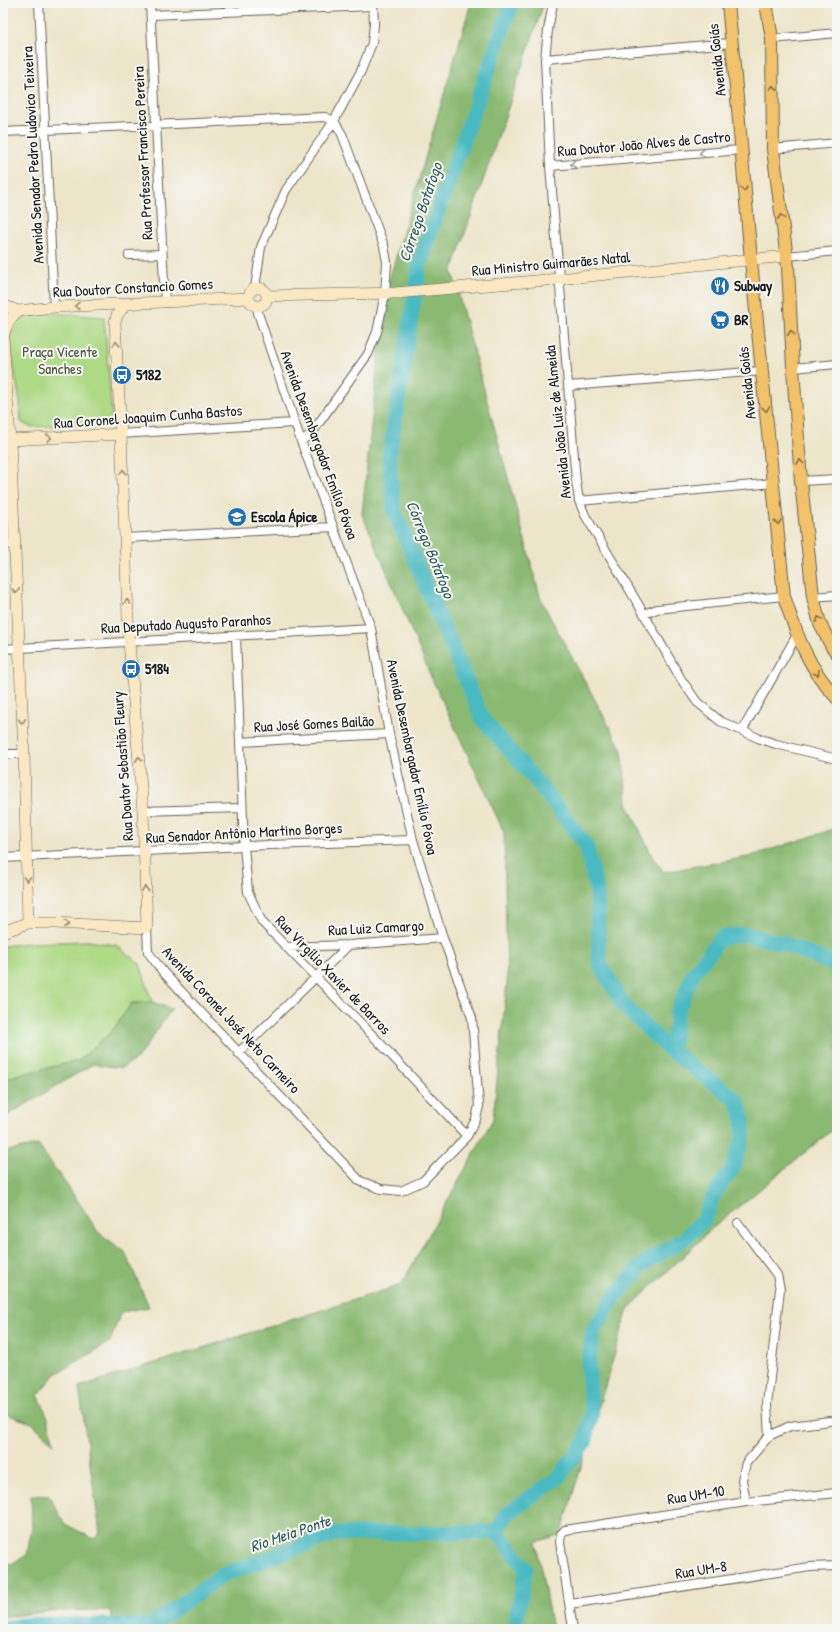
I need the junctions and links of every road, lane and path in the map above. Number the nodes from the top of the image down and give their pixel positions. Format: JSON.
{"nodes":[{"id":1,"x":39,"y":3,"type":"edge"},
{"id":2,"x":150,"y":3,"type":"edge"},
{"id":3,"x":553,"y":3,"type":"edge"},
{"id":4,"x":728,"y":3,"type":"edge"},
{"id":5,"x":766,"y":3,"type":"edge"},
{"id":6,"x":373,"y":4,"type":"edge"},
{"id":7,"x":151,"y":15,"type":"junction"},
{"id":8,"x":837,"y":33,"type":"edge"},
{"id":9,"x":772,"y":39,"type":"junction"},
{"id":10,"x":731,"y":43,"type":"junction"},
{"id":11,"x":546,"y":59,"type":"junction"},
{"id":12,"x":334,"y":121,"type":"junction"},
{"id":13,"x":156,"y":125,"type":"junction"},
{"id":14,"x":46,"y":131,"type":"junction"},
{"id":15,"x":3,"y":132,"type":"edge"},
{"id":16,"x":837,"y":143,"type":"edge"},
{"id":17,"x":773,"y":149,"type":"junction"},
{"id":18,"x":741,"y":150,"type":"junction"},
{"id":19,"x":550,"y":166,"type":"junction"},
{"id":20,"x":837,"y":252,"type":"edge"},
{"id":21,"x":162,"y":254,"type":"junction"},
{"id":22,"x":129,"y":255,"type":"dead end"},
{"id":23,"x":787,"y":256,"type":"junction"},
{"id":24,"x":751,"y":260,"type":"junction"},
{"id":25,"x":559,"y":279,"type":"junction"},
{"id":26,"x":255,"y":288,"type":"junction"},
{"id":27,"x":390,"y":293,"type":"junction"},
{"id":28,"x":267,"y":296,"type":"junction"},
{"id":29,"x":249,"y":298,"type":"junction"},
{"id":30,"x":127,"y":303,"type":"junction"},
{"id":31,"x":165,"y":303,"type":"junction"},
{"id":32,"x":3,"y":305,"type":"edge"},
{"id":33,"x":100,"y":305,"type":"junction"},
{"id":34,"x":258,"y":306,"type":"junction"},
{"id":35,"x":54,"y":307,"type":"junction"},
{"id":36,"x":18,"y":312,"type":"junction"},
{"id":37,"x":115,"y":323,"type":"junction"},
{"id":38,"x":3,"y":339,"type":"edge"},
{"id":39,"x":837,"y":364,"type":"edge"},
{"id":40,"x":792,"y":368,"type":"junction"},
{"id":41,"x":762,"y":371,"type":"junction"},
{"id":42,"x":568,"y":386,"type":"junction"},
{"id":43,"x":119,"y":411,"type":"junction"},
{"id":44,"x":294,"y":423,"type":"junction"},
{"id":45,"x":122,"y":434,"type":"junction"},
{"id":46,"x":103,"y":436,"type":"junction"},
{"id":47,"x":7,"y":440,"type":"edge"},
{"id":48,"x":301,"y":441,"type":"junction"},
{"id":49,"x":837,"y":478,"type":"edge"},
{"id":50,"x":801,"y":481,"type":"junction"},
{"id":51,"x":774,"y":483,"type":"junction"},
{"id":52,"x":579,"y":501,"type":"junction"},
{"id":53,"x":333,"y":527,"type":"junction"},
{"id":54,"x":125,"y":538,"type":"junction"},
{"id":55,"x":8,"y":544,"type":"edge"},
{"id":56,"x":837,"y":595,"type":"edge"},
{"id":57,"x":784,"y":596,"type":"junction"},
{"id":58,"x":813,"y":597,"type":"junction"},
{"id":59,"x":644,"y":614,"type":"junction"},
{"id":60,"x":371,"y":628,"type":"junction"},
{"id":61,"x":797,"y":635,"type":"junction"},
{"id":62,"x":236,"y":636,"type":"junction"},
{"id":63,"x":129,"y":642,"type":"junction"},
{"id":64,"x":3,"y":648,"type":"edge"},
{"id":65,"x":19,"y":648,"type":"junction"},
{"id":66,"x":837,"y":653,"type":"edge"},
{"id":67,"x":837,"y":698,"type":"edge"},
{"id":68,"x":742,"y":730,"type":"junction"},
{"id":69,"x":390,"y":734,"type":"junction"},
{"id":70,"x":240,"y":742,"type":"junction"},
{"id":71,"x":3,"y":754,"type":"edge"},
{"id":72,"x":24,"y":754,"type":"junction"},
{"id":73,"x":837,"y":759,"type":"edge"},
{"id":74,"x":241,"y":808,"type":"junction"},
{"id":75,"x":143,"y":812,"type":"junction"},
{"id":76,"x":413,"y":840,"type":"junction"},
{"id":77,"x":244,"y":846,"type":"junction"},
{"id":78,"x":144,"y":852,"type":"junction"},
{"id":79,"x":27,"y":857,"type":"junction"},
{"id":80,"x":3,"y":858,"type":"edge"},
{"id":81,"x":28,"y":924,"type":"junction"},
{"id":82,"x":146,"y":928,"type":"junction"},
{"id":83,"x":3,"y":932,"type":"edge"},
{"id":84,"x":443,"y":938,"type":"junction"},
{"id":85,"x":349,"y":945,"type":"junction"},
{"id":86,"x":286,"y":947,"type":"junction"},
{"id":87,"x":315,"y":978,"type":"junction"},
{"id":88,"x":238,"y":1053,"type":"junction"},
{"id":89,"x":467,"y":1136,"type":"junction"},
{"id":90,"x":401,"y":1191,"type":"joint"},
{"id":91,"x":738,"y":1223,"type":"dead end"},
{"id":92,"x":830,"y":1421,"type":"dead end"},
{"id":93,"x":768,"y":1436,"type":"junction"},
{"id":94,"x":837,"y":1493,"type":"edge"},
{"id":95,"x":746,"y":1502,"type":"junction"},
{"id":96,"x":837,"y":1566,"type":"edge"},
{"id":97,"x":570,"y":1604,"type":"junction"},
{"id":98,"x":573,"y":1629,"type":"edge"}],
"edges":[{"from":1,"to":14,"type":"street","name":"Avenida Senador Pedro Ludovico Teixeira"},
{"from":2,"to":7,"type":"street","name":"Rua Professor Francisco Pereira"},
{"from":3,"to":11,"type":"street","name":"Avenida João Luiz de Almeida"},
{"from":4,"to":10,"type":"main road","name":"Avenida Goiás"},
{"from":5,"to":9,"type":"main road"},
{"from":6,"to":7,"type":"street"},
{"from":6,"to":12,"type":"street"},
{"from":7,"to":13,"type":"street","name":"Rua Professor Francisco Pereira"},
{"from":8,"to":9,"type":"street"},
{"from":17,"to":9,"type":"main road","one_way":true},
{"from":10,"to":11,"type":"street"},
{"from":10,"to":18,"type":"main road","name":"Avenida Goiás"},
{"from":11,"to":19,"type":"street","name":"Avenida João Luiz de Almeida"},
{"from":12,"to":13,"type":"street"},
{"from":12,"to":26,"type":"street"},
{"from":12,"to":27,"type":"street"},
{"from":13,"to":14,"type":"street"},
{"from":13,"to":21,"type":"street","name":"Rua Professor Francisco Pereira"},
{"from":14,"to":15,"type":"street"},
{"from":14,"to":35,"type":"street","name":"Avenida Senador Pedro Ludovico Teixeira"},
{"from":16,"to":17,"type":"street"},
{"from":23,"to":17,"type":"main road","one_way":true},
{"from":18,"to":19,"type":"street","name":"Rua Doutor João Alves de Castro","one_way":true},
{"from":18,"to":24,"type":"main road","name":"Avenida Goiás","one_way":true},
{"from":19,"to":25,"type":"street","name":"Avenida João Luiz de Almeida"},
{"from":20,"to":23,"type":"street","name":"Rua Ministro Guimarães Natal"},
{"from":21,"to":22,"type":"street"},
{"from":21,"to":31,"type":"street","name":"Rua Professor Francisco Pereira"},
{"from":23,"to":24,"type":"main road","name":"Rua Ministro Guimarães Natal"},
{"from":40,"to":23,"type":"main road","one_way":true},
{"from":24,"to":25,"type":"main road","name":"Rua Ministro Guimarães Natal"},
{"from":24,"to":41,"type":"main road","name":"Avenida Goiás"},
{"from":25,"to":27,"type":"main road","name":"Rua Ministro Guimarães Natal"},
{"from":25,"to":42,"type":"street","name":"Avenida João Luiz de Almeida"},
{"from":26,"to":28,"type":"main road"},
{"from":26,"to":29,"type":"main road"},
{"from":27,"to":28,"type":"main road","name":"Rua Ministro Guimarães Natal"},
{"from":27,"to":48,"type":"street"},
{"from":28,"to":34,"type":"main road"},
{"from":29,"to":31,"type":"main road","name":"Rua Doutor Constancio Gomes"},
{"from":29,"to":34,"type":"main road"},
{"from":30,"to":31,"type":"main road","name":"Rua Doutor Constancio Gomes"},
{"from":30,"to":33,"type":"main road","name":"Rua Doutor Constancio Gomes"},
{"from":30,"to":37,"type":"main road"},
{"from":32,"to":36,"type":"main road"},
{"from":33,"to":35,"type":"main road","name":"Rua Doutor Constancio Gomes","one_way":true},
{"from":33,"to":37,"type":"main road"},
{"from":34,"to":44,"type":"street","name":"Avenida Desembargador Emílio Póvoa"},
{"from":35,"to":36,"type":"main road","name":"Rua Doutor Constancio Gomes"},
{"from":36,"to":38,"type":"main road"},
{"from":43,"to":37,"type":"main road","name":"Rua Doutor Sebastião Fleury","one_way":true},
{"from":38,"to":47,"type":"main road"},
{"from":39,"to":40,"type":"street"},
{"from":50,"to":40,"type":"main road","one_way":true},
{"from":41,"to":42,"type":"street"},
{"from":41,"to":51,"type":"main road","name":"Avenida Goiás","one_way":true},
{"from":42,"to":52,"type":"street","name":"Avenida João Luiz de Almeida"},
{"from":43,"to":45,"type":"main road","name":"Rua Doutor Sebastião Fleury"},
{"from":43,"to":46,"type":"main road"},
{"from":44,"to":45,"type":"street","name":"Rua Coronel Joaquim Cunha Bastos"},
{"from":44,"to":48,"type":"street","name":"Avenida Desembargador Emílio Póvoa"},
{"from":45,"to":46,"type":"main road","name":"Rua Coronel Joaquim Cunha Bastos"},
{"from":54,"to":45,"type":"main road","name":"Rua Doutor Sebastião Fleury","one_way":true},
{"from":47,"to":46,"type":"main road","name":"Rua Coronel Joaquim Cunha Bastos","one_way":true},
{"from":47,"to":55,"type":"main road"},
{"from":48,"to":53,"type":"street","name":"Avenida Desembargador Emílio Póvoa"},
{"from":49,"to":50,"type":"street"},
{"from":50,"to":58,"type":"main road"},
{"from":51,"to":52,"type":"street"},
{"from":51,"to":57,"type":"main road","name":"Avenida Goiás","one_way":true},
{"from":52,"to":59,"type":"street","name":"Avenida João Luiz de Almeida"},
{"from":53,"to":54,"type":"street"},
{"from":53,"to":60,"type":"street","name":"Avenida Desembargador Emílio Póvoa"},
{"from":63,"to":54,"type":"main road","name":"Rua Doutor Sebastião Fleury","one_way":true},
{"from":55,"to":65,"type":"main road","one_way":true},
{"from":56,"to":58,"type":"street"},
{"from":57,"to":59,"type":"street"},
{"from":57,"to":61,"type":"main road","name":"Avenida Goiás"},
{"from":66,"to":58,"type":"main road","one_way":true},
{"from":59,"to":68,"type":"street","name":"Avenida João Luiz de Almeida"},
{"from":60,"to":62,"type":"street","name":"Rua Deputado Augusto Paranhos"},
{"from":60,"to":69,"type":"street","name":"Avenida Desembargador Emílio Póvoa"},
{"from":61,"to":67,"type":"main road","name":"Avenida Goiás","one_way":true},
{"from":61,"to":68,"type":"street"},
{"from":62,"to":63,"type":"street","name":"Rua Deputado Augusto Paranhos"},
{"from":62,"to":70,"type":"street","name":"Rua Virgílio Xavier de Barros"},
{"from":63,"to":65,"type":"street","name":"Rua Deputado Augusto Paranhos"},
{"from":75,"to":63,"type":"main road","name":"Rua Doutor Sebastião Fleury","one_way":true},
{"from":64,"to":65,"type":"street","name":"Rua Deputado Augusto Paranhos"},
{"from":65,"to":72,"type":"main road","one_way":true},
{"from":68,"to":73,"type":"street","name":"Avenida João Luiz de Almeida"},
{"from":69,"to":70,"type":"street","name":"Rua José Gomes Bailão"},
{"from":69,"to":76,"type":"street","name":"Avenida Desembargador Emílio Póvoa"},
{"from":70,"to":74,"type":"street","name":"Rua Virgílio Xavier de Barros"},
{"from":71,"to":72,"type":"street"},
{"from":72,"to":79,"type":"main road"},
{"from":74,"to":75,"type":"street"},
{"from":74,"to":77,"type":"street","name":"Rua Virgílio Xavier de Barros"},
{"from":75,"to":78,"type":"main road","name":"Rua Doutor Sebastião Fleury"},
{"from":76,"to":77,"type":"street","name":"Rua Senador Antônio Martino Borges"},
{"from":76,"to":84,"type":"street","name":"Avenida Desembargador Emílio Póvoa"},
{"from":77,"to":78,"type":"street","name":"Rua Senador Antônio Martino Borges"},
{"from":77,"to":86,"type":"street","name":"Rua Virgílio Xavier de Barros"},
{"from":78,"to":79,"type":"street","name":"Rua Senador Antônio Martino Borges"},
{"from":82,"to":78,"type":"main road","name":"Rua Doutor Sebastião Fleury","one_way":true},
{"from":79,"to":80,"type":"street","name":"Rua Senador Antônio Martino Borges"},
{"from":79,"to":81,"type":"main road","one_way":true},
{"from":81,"to":82,"type":"main road","one_way":true},
{"from":81,"to":83,"type":"main road"},
{"from":82,"to":88,"type":"street","name":"Avenida Coronel José Neto Carneiro"},
{"from":84,"to":85,"type":"street","name":"Rua Luiz Camargo"},
{"from":84,"to":89,"type":"street","name":"Avenida Desembargador Emílio Póvoa"},
{"from":85,"to":86,"type":"street","name":"Rua Luiz Camargo"},
{"from":85,"to":87,"type":"street"},
{"from":86,"to":87,"type":"street","name":"Rua Virgílio Xavier de Barros"},
{"from":87,"to":88,"type":"street"},
{"from":87,"to":89,"type":"street","name":"Rua Virgílio Xavier de Barros"},
{"from":88,"to":90,"type":"street","name":"Avenida Coronel José Neto Carneiro"},
{"from":89,"to":90,"type":"street","name":"Avenida Desembargador Emílio Póvoa"},
{"from":91,"to":93,"type":"street"},
{"from":92,"to":93,"type":"street"},
{"from":93,"to":95,"type":"street"},
{"from":94,"to":95,"type":"street","name":"Rua UM-10"},
{"from":95,"to":97,"type":"street","name":"Rua UM-10"},
{"from":96,"to":97,"type":"street","name":"Rua UM-8"},
{"from":97,"to":98,"type":"street"}]}
